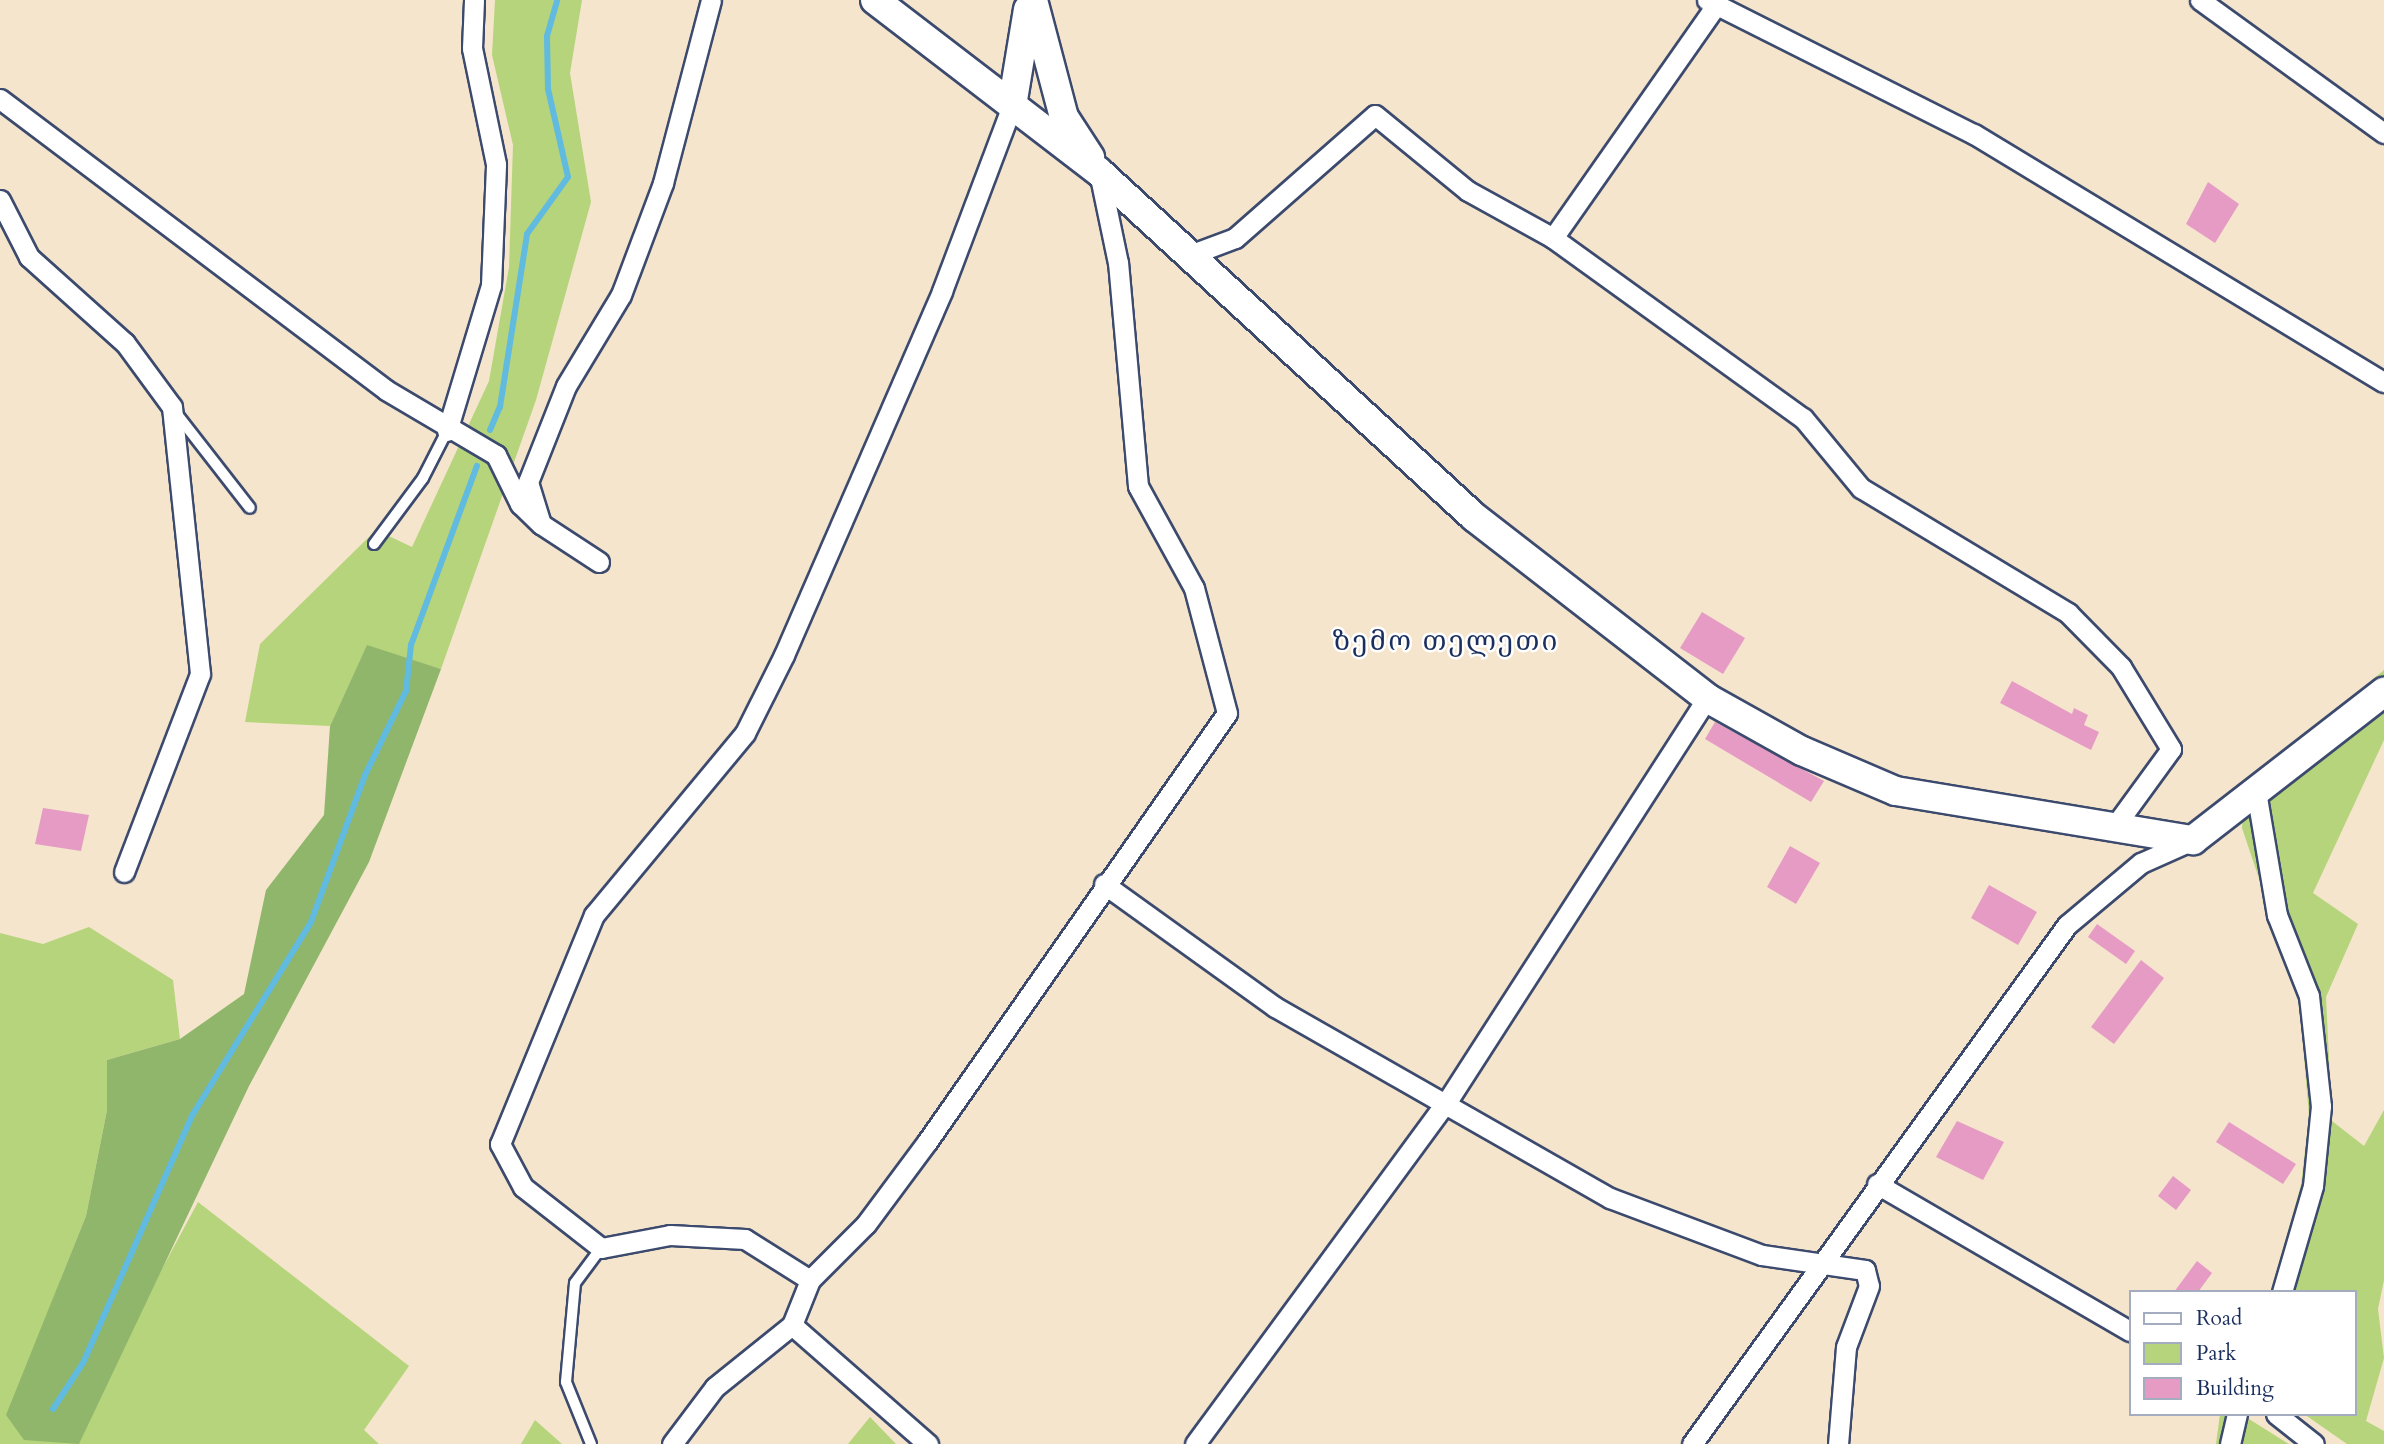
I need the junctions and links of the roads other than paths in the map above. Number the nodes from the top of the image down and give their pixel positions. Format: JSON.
{"nodes":[{"id":1,"x":474,"y":0,"type":"edge"},
{"id":2,"x":711,"y":0,"type":"edge"},
{"id":3,"x":875,"y":0,"type":"edge"},
{"id":4,"x":1031,"y":0,"type":"edge"},
{"id":5,"x":2200,"y":0,"type":"edge"},
{"id":6,"x":1712,"y":2,"type":"edge"},
{"id":7,"x":1055,"y":90,"type":"junction"},
{"id":8,"x":0,"y":99,"type":"edge"},
{"id":9,"x":1012,"y":106,"type":"junction"},
{"id":10,"x":2384,"y":133,"type":"edge"},
{"id":11,"x":1099,"y":172,"type":"junction"},
{"id":12,"x":0,"y":200,"type":"edge"},
{"id":13,"x":1553,"y":238,"type":"junction"},
{"id":14,"x":1186,"y":256,"type":"junction"},
{"id":15,"x":2384,"y":383,"type":"edge"},
{"id":16,"x":172,"y":407,"type":"junction"},
{"id":17,"x":447,"y":431,"type":"junction"},
{"id":18,"x":250,"y":508,"type":"dead end"},
{"id":19,"x":541,"y":524,"type":"junction"},
{"id":20,"x":373,"y":544,"type":"dead end"},
{"id":21,"x":599,"y":562,"type":"dead end"},
{"id":22,"x":2384,"y":692,"type":"edge"},
{"id":23,"x":1707,"y":698,"type":"junction"},
{"id":24,"x":2257,"y":797,"type":"junction"},
{"id":25,"x":2117,"y":823,"type":"junction"},
{"id":26,"x":2193,"y":840,"type":"junction"},
{"id":27,"x":124,"y":872,"type":"dead end"},
{"id":28,"x":1104,"y":884,"type":"junction"},
{"id":29,"x":1448,"y":1100,"type":"junction"},
{"id":30,"x":1877,"y":1184,"type":"junction"},
{"id":31,"x":601,"y":1248,"type":"junction"},
{"id":32,"x":1816,"y":1266,"type":"junction"},
{"id":33,"x":810,"y":1280,"type":"junction"},
{"id":34,"x":2284,"y":1290,"type":"edge"},
{"id":35,"x":792,"y":1325,"type":"junction"},
{"id":36,"x":2128,"y":1330,"type":"edge"},
{"id":37,"x":2237,"y":1416,"type":"edge"},
{"id":38,"x":2279,"y":1416,"type":"edge"},
{"id":39,"x":591,"y":1444,"type":"edge"},
{"id":40,"x":672,"y":1444,"type":"edge"},
{"id":41,"x":929,"y":1444,"type":"edge"},
{"id":42,"x":1195,"y":1444,"type":"edge"},
{"id":43,"x":1692,"y":1444,"type":"edge"},
{"id":44,"x":1838,"y":1444,"type":"edge"},
{"id":45,"x":2230,"y":1444,"type":"edge"},
{"id":46,"x":2314,"y":1444,"type":"edge"}],
"edges":[{"from":1,"to":17,"type":"street"},
{"from":2,"to":19,"type":"street"},
{"from":3,"to":9,"type":"street"},
{"from":4,"to":7,"type":"street"},
{"from":4,"to":9,"type":"street"},
{"from":5,"to":10,"type":"street"},
{"from":6,"to":13,"type":"street"},
{"from":6,"to":15,"type":"street"},
{"from":7,"to":9,"type":"street"},
{"from":7,"to":11,"type":"street"},
{"from":8,"to":17,"type":"street"},
{"from":9,"to":11,"type":"street"},
{"from":9,"to":31,"type":"street"},
{"from":11,"to":14,"type":"street"},
{"from":11,"to":28,"type":"street"},
{"from":12,"to":16,"type":"street"},
{"from":13,"to":14,"type":"street"},
{"from":13,"to":25,"type":"street"},
{"from":14,"to":23,"type":"street"},
{"from":16,"to":18,"type":"lane"},
{"from":16,"to":27,"type":"street"},
{"from":17,"to":19,"type":"street"},
{"from":17,"to":20,"type":"lane"},
{"from":19,"to":21,"type":"street"},
{"from":22,"to":24,"type":"street"},
{"from":23,"to":25,"type":"street"},
{"from":23,"to":29,"type":"street"},
{"from":24,"to":26,"type":"street"},
{"from":24,"to":34,"type":"street"},
{"from":25,"to":26,"type":"street"},
{"from":26,"to":30,"type":"street"},
{"from":28,"to":29,"type":"street"},
{"from":28,"to":33,"type":"street"},
{"from":29,"to":32,"type":"street"},
{"from":29,"to":42,"type":"street"},
{"from":30,"to":32,"type":"street"},
{"from":30,"to":36,"type":"street"},
{"from":31,"to":33,"type":"street"},
{"from":31,"to":39,"type":"lane"},
{"from":32,"to":43,"type":"street"},
{"from":32,"to":44,"type":"street"},
{"from":33,"to":35,"type":"street"},
{"from":35,"to":40,"type":"street"},
{"from":35,"to":41,"type":"street"},
{"from":37,"to":45,"type":"street"},
{"from":38,"to":46,"type":"street"}]}
